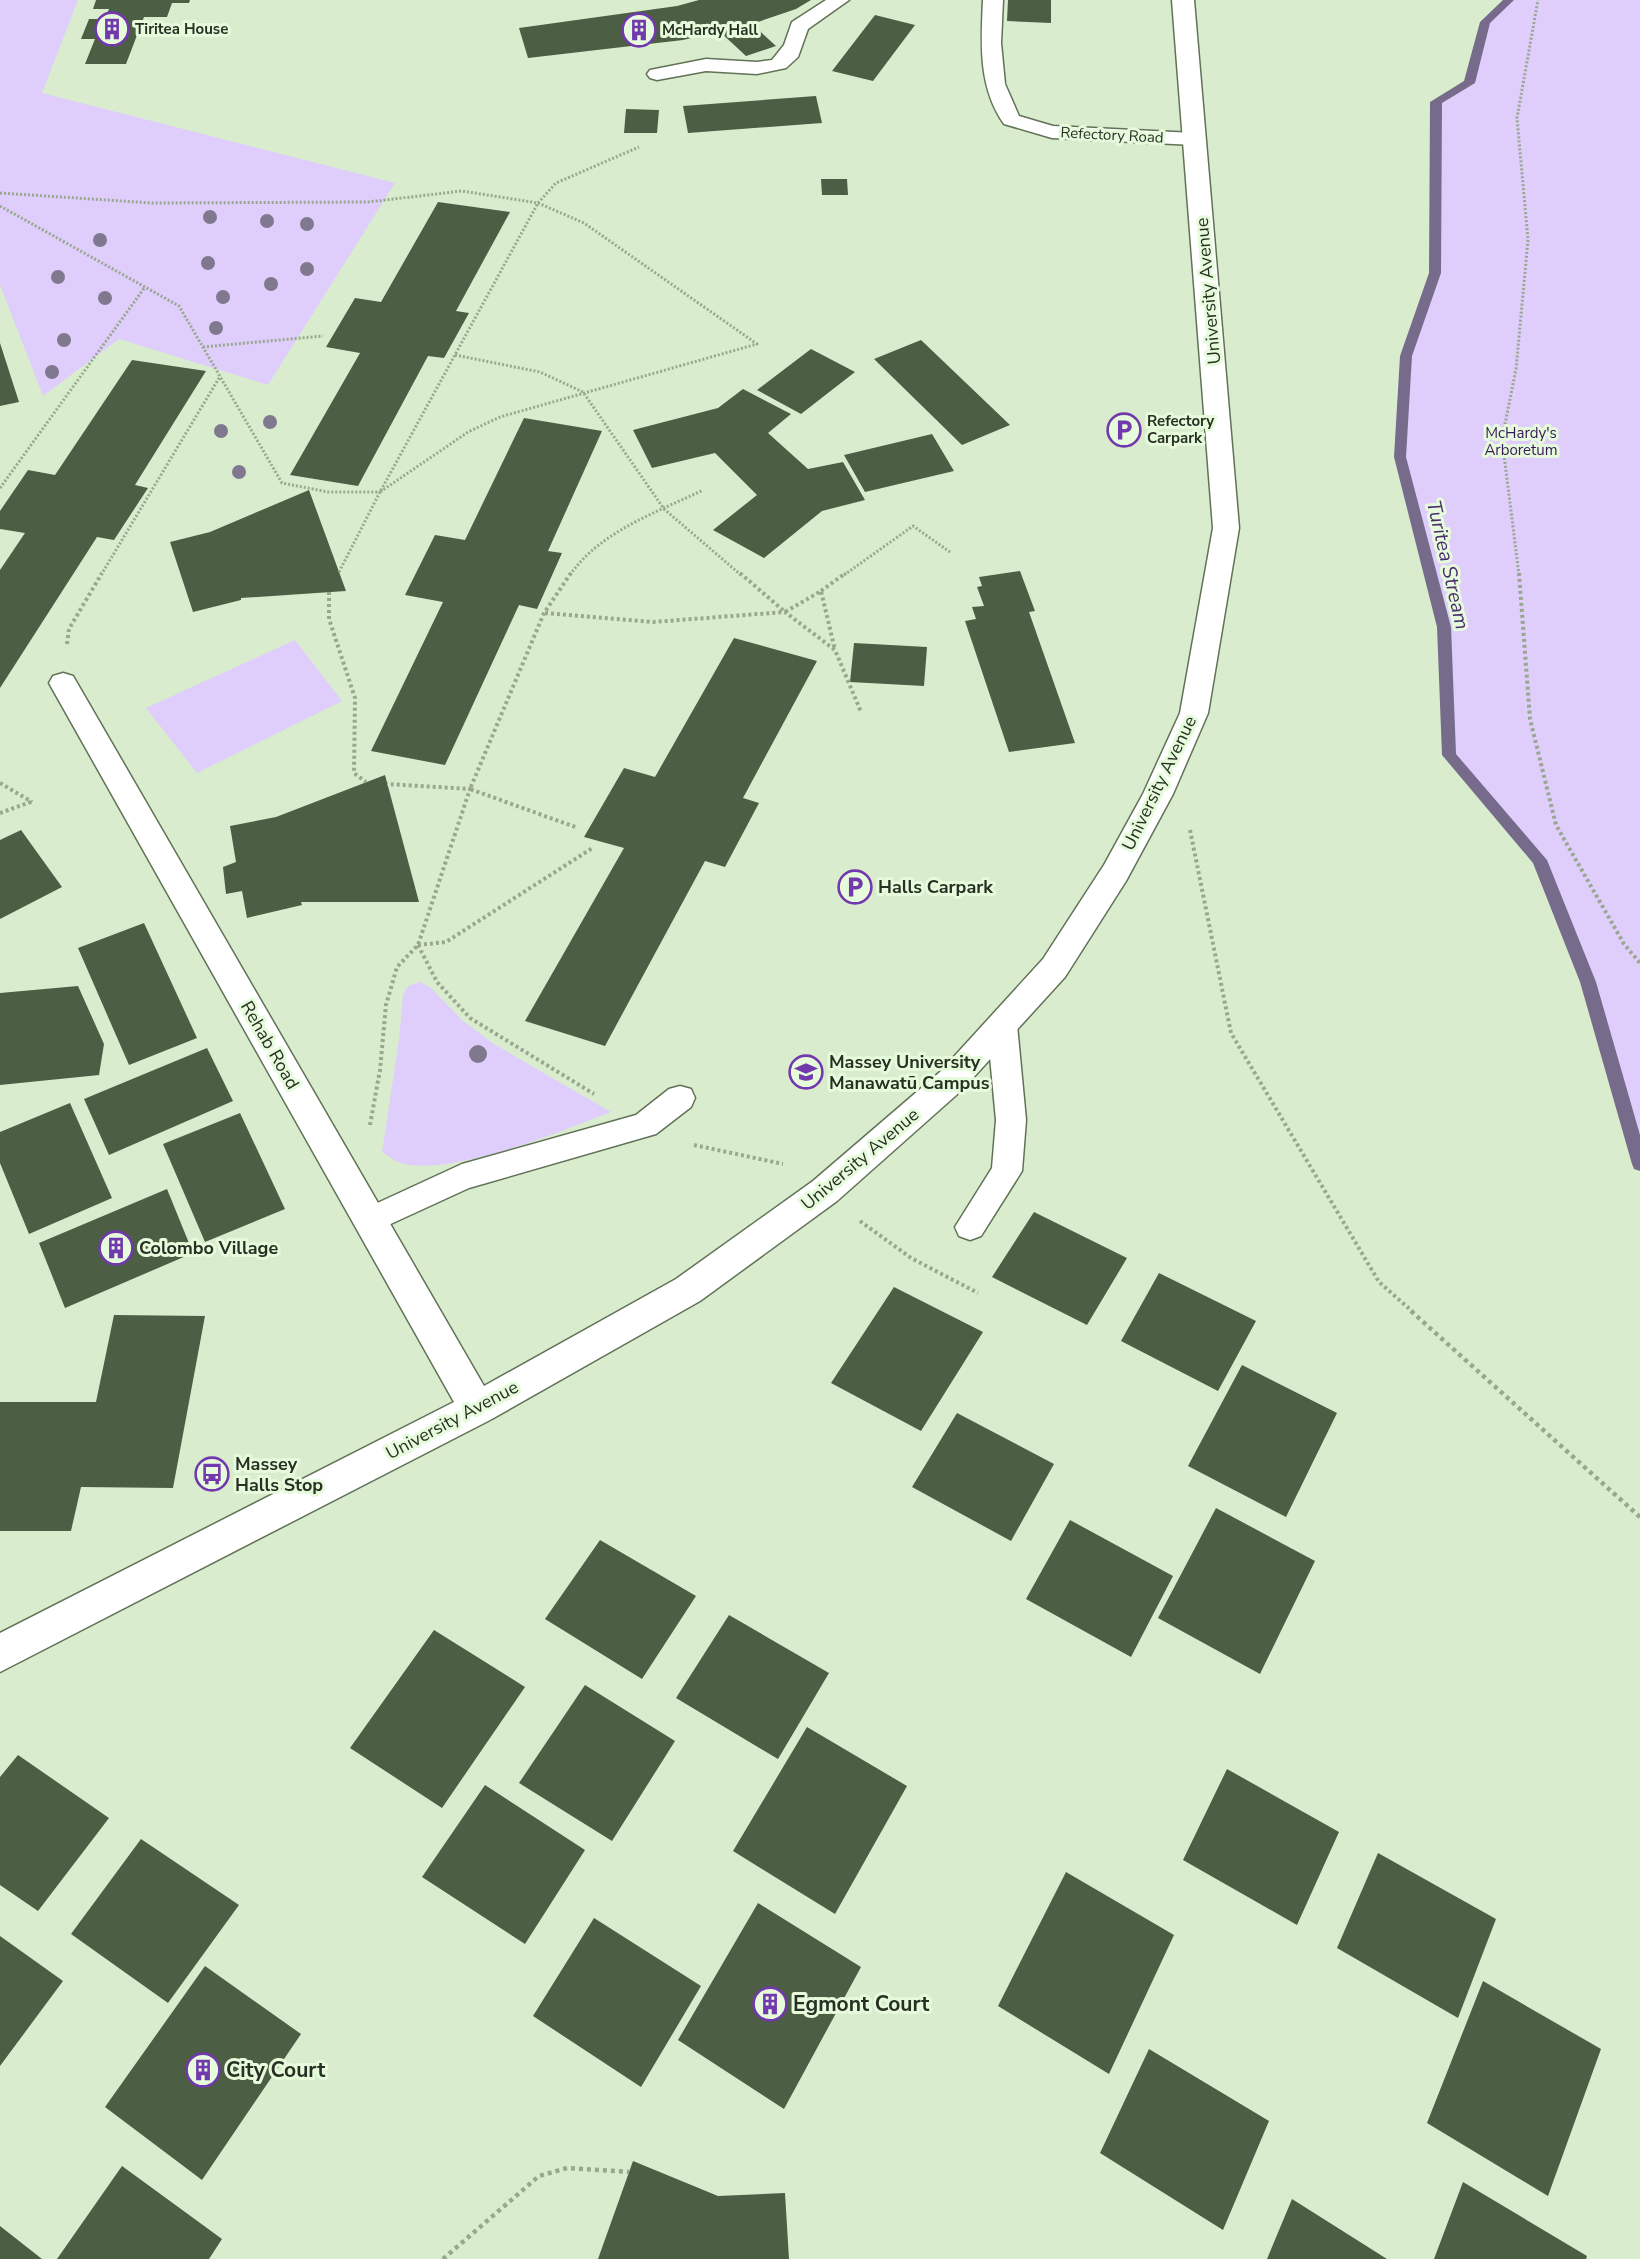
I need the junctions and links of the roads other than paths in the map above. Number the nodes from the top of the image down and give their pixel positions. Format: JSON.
{"nodes":[{"id":1,"x":839,"y":0,"type":"edge"},
{"id":2,"x":1183,"y":0,"type":"edge"},
{"id":3,"x":991,"y":1,"type":"edge"},
{"id":4,"x":657,"y":74,"type":"dead end"},
{"id":5,"x":1194,"y":139,"type":"junction"},
{"id":6,"x":63,"y":683,"type":"road end"},
{"id":7,"x":1002,"y":1025,"type":"junction"},
{"id":8,"x":681,"y":1098,"type":"dead end"},
{"id":9,"x":370,"y":1220,"type":"junction"},
{"id":10,"x":970,"y":1227,"type":"dead end"},
{"id":11,"x":477,"y":1408,"type":"junction"},
{"id":12,"x":0,"y":1653,"type":"edge"}],
"edges":[{"from":1,"to":4,"type":"lane"},
{"from":2,"to":5,"type":"street","name":"University Avenue"},
{"from":3,"to":5,"type":"lane","name":"Refectory Road"},
{"from":5,"to":7,"type":"street","name":"University Avenue"},
{"from":6,"to":9,"type":"street","name":"Rehab Road"},
{"from":7,"to":10,"type":"lane"},
{"from":7,"to":11,"type":"street","name":"University Avenue"},
{"from":8,"to":9,"type":"lane"},
{"from":9,"to":11,"type":"street","name":"Rehab Road"},
{"from":11,"to":12,"type":"street","name":"University Avenue"}]}
